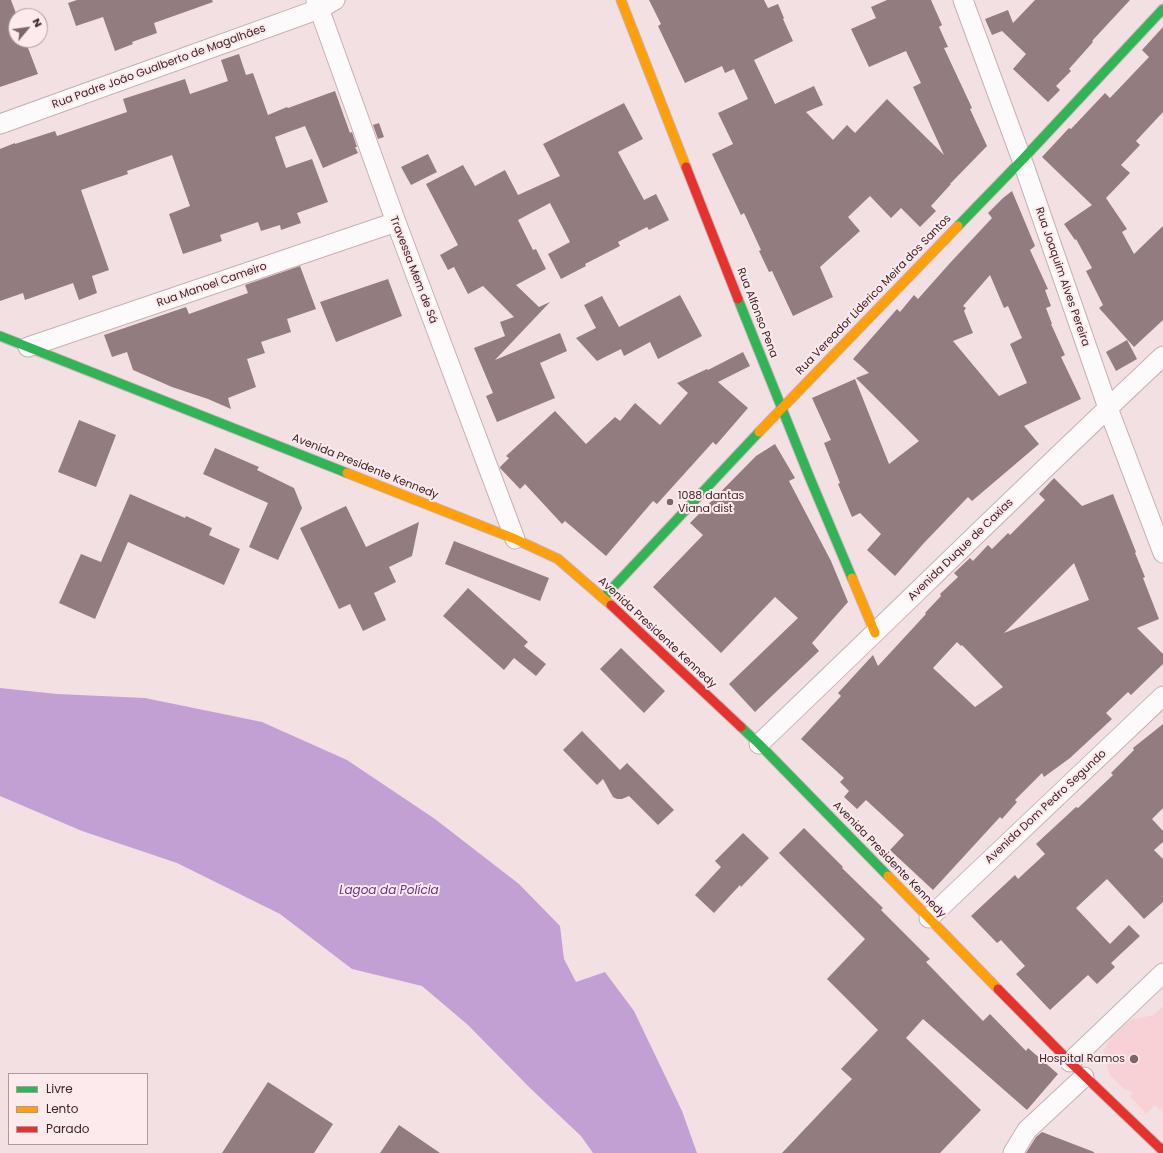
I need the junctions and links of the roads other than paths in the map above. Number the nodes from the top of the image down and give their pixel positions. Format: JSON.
{"nodes":[{"id":1,"x":621,"y":0,"type":"edge"},
{"id":2,"x":963,"y":0,"type":"edge"},
{"id":3,"x":323,"y":3,"type":"edge"},
{"id":4,"x":1163,"y":9,"type":"edge"},
{"id":5,"x":0,"y":124,"type":"edge"},
{"id":6,"x":1022,"y":160,"type":"junction"},
{"id":7,"x":396,"y":222,"type":"junction"},
{"id":8,"x":0,"y":336,"type":"edge"},
{"id":9,"x":28,"y":347,"type":"junction"},
{"id":10,"x":1163,"y":356,"type":"edge"},
{"id":11,"x":782,"y":408,"type":"junction"},
{"id":12,"x":1108,"y":408,"type":"junction"},
{"id":13,"x":515,"y":539,"type":"junction"},
{"id":14,"x":1163,"y":553,"type":"edge"},
{"id":15,"x":603,"y":598,"type":"junction"},
{"id":16,"x":875,"y":633,"type":"junction"},
{"id":17,"x":1163,"y":696,"type":"edge"},
{"id":18,"x":759,"y":744,"type":"junction"},
{"id":19,"x":929,"y":918,"type":"junction"},
{"id":20,"x":1163,"y":973,"type":"edge"},
{"id":21,"x":1070,"y":1062,"type":"junction"},
{"id":22,"x":1084,"y":1077,"type":"junction"},
{"id":23,"x":1163,"y":1151,"type":"edge"},
{"id":24,"x":1013,"y":1153,"type":"edge"}],
"edges":[{"from":1,"to":11,"type":"street","name":"Rua Alfonso Pena"},
{"from":2,"to":6,"type":"street","name":"Rua Joaquim Alves Pereira"},
{"from":3,"to":5,"type":"street","name":"Rua Padre João Gualberto de Magalhães"},
{"from":3,"to":7,"type":"street","name":"Travessa Mem de Sá"},
{"from":4,"to":6,"type":"street","name":"Rua Vereador Liderico Meira dos Santos"},
{"from":6,"to":11,"type":"street","name":"Rua Vereador Liderico Meira dos Santos"},
{"from":6,"to":12,"type":"street","name":"Rua Joaquim Alves Pereira"},
{"from":7,"to":9,"type":"street","name":"Rua Manoel Cameiro"},
{"from":7,"to":13,"type":"street","name":"Travessa Mem de Sá"},
{"from":8,"to":9,"type":"street","name":"Avenida Presidente Kennedy"},
{"from":9,"to":13,"type":"street","name":"Avenida Presidente Kennedy"},
{"from":10,"to":12,"type":"street","name":"Avenida Duque de Caxias"},
{"from":11,"to":15,"type":"street","name":"Rua Vereador Liderico Meira dos Santos"},
{"from":11,"to":16,"type":"street","name":"Rua Alfonso Pena"},
{"from":12,"to":14,"type":"street","name":"Rua Joaquim Alves Pereira"},
{"from":12,"to":16,"type":"street","name":"Avenida Duque de Caxias"},
{"from":13,"to":15,"type":"street","name":"Avenida Presidente Kennedy"},
{"from":15,"to":18,"type":"street","name":"Avenida Presidente Kennedy"},
{"from":16,"to":18,"type":"street","name":"Avenida Duque de Caxias"},
{"from":17,"to":19,"type":"street","name":"Avenida Dom Pedro Segundo"},
{"from":18,"to":19,"type":"street","name":"Avenida Presidente Kennedy"},
{"from":19,"to":21,"type":"street","name":"Avenida Presidente Kennedy"},
{"from":20,"to":21,"type":"street"},
{"from":21,"to":22,"type":"street","name":"Avenida Presidente Kennedy"},
{"from":22,"to":23,"type":"street","name":"Avenida Presidente Kennedy"},
{"from":22,"to":24,"type":"street"}]}
